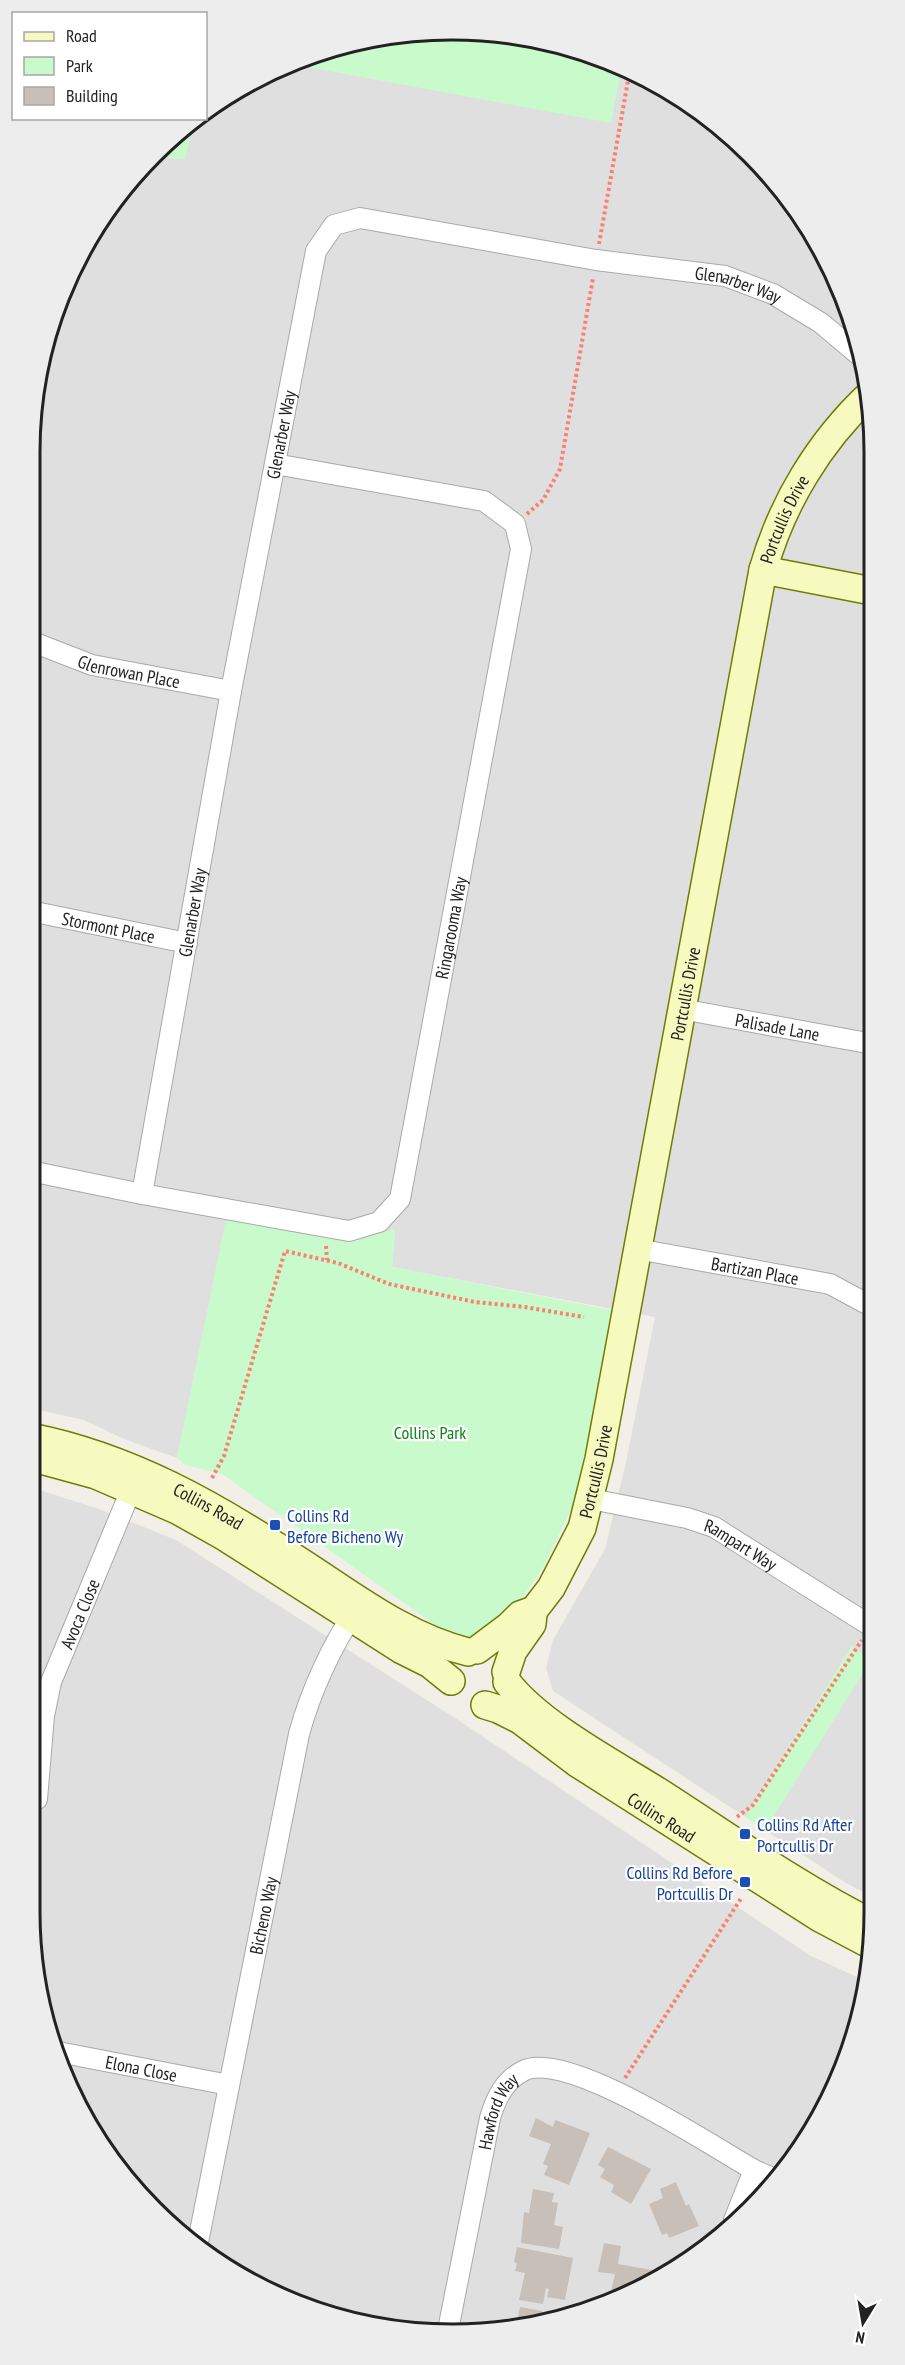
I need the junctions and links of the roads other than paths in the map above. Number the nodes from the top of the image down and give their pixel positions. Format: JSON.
{"nodes":[{"id":1,"x":851,"y":349,"type":"edge"},
{"id":2,"x":862,"y":404,"type":"edge"},
{"id":3,"x":275,"y":464,"type":"junction"},
{"id":4,"x":763,"y":570,"type":"junction"},
{"id":5,"x":865,"y":590,"type":"edge"},
{"id":6,"x":40,"y":645,"type":"edge"},
{"id":7,"x":231,"y":691,"type":"junction"},
{"id":8,"x":40,"y":913,"type":"edge"},
{"id":9,"x":187,"y":942,"type":"junction"},
{"id":10,"x":681,"y":1009,"type":"junction"},
{"id":11,"x":865,"y":1043,"type":"edge"},
{"id":12,"x":40,"y":1173,"type":"edge"},
{"id":13,"x":142,"y":1194,"type":"junction"},
{"id":14,"x":637,"y":1249,"type":"junction"},
{"id":15,"x":865,"y":1303,"type":"edge"},
{"id":16,"x":40,"y":1439,"type":"edge"},
{"id":17,"x":40,"y":1460,"type":"edge"},
{"id":18,"x":135,"y":1480,"type":"junction"},
{"id":19,"x":591,"y":1498,"type":"junction"},
{"id":20,"x":356,"y":1609,"type":"junction"},
{"id":21,"x":534,"y":1610,"type":"junction"},
{"id":22,"x":865,"y":1630,"type":"edge"},
{"id":23,"x":472,"y":1651,"type":"junction"},
{"id":24,"x":506,"y":1677,"type":"junction"},
{"id":25,"x":451,"y":1681,"type":"junction"},
{"id":26,"x":485,"y":1705,"type":"junction"},
{"id":27,"x":40,"y":1763,"type":"edge"},
{"id":28,"x":865,"y":1920,"type":"edge"},
{"id":29,"x":864,"y":1941,"type":"edge"},
{"id":30,"x":65,"y":2053,"type":"edge"},
{"id":31,"x":229,"y":2085,"type":"junction"},
{"id":32,"x":754,"y":2170,"type":"junction"},
{"id":33,"x":768,"y":2176,"type":"edge"},
{"id":34,"x":738,"y":2209,"type":"edge"},
{"id":35,"x":199,"y":2237,"type":"edge"},
{"id":36,"x":449,"y":2324,"type":"edge"}],
"edges":[{"from":1,"to":3,"type":"street","name":"Glenarber Way"},
{"from":2,"to":4,"type":"main road","name":"Portcullis Drive"},
{"from":3,"to":7,"type":"street","name":"Glenarber Way"},
{"from":3,"to":13,"type":"street","name":"Ringarooma Way"},
{"from":4,"to":5,"type":"main road"},
{"from":4,"to":10,"type":"main road","name":"Portcullis Drive"},
{"from":6,"to":7,"type":"street","name":"Glenrowan Place"},
{"from":7,"to":9,"type":"street","name":"Glenarber Way"},
{"from":8,"to":9,"type":"street","name":"Stormont Place"},
{"from":9,"to":13,"type":"street","name":"Glenarber Way"},
{"from":10,"to":11,"type":"street","name":"Palisade Lane"},
{"from":10,"to":14,"type":"main road","name":"Portcullis Drive"},
{"from":12,"to":13,"type":"street","name":"Ringarooma Way"},
{"from":14,"to":15,"type":"street","name":"Bartizan Place"},
{"from":14,"to":19,"type":"main road","name":"Portcullis Drive"},
{"from":16,"to":18,"type":"main road","name":"Collins Road"},
{"from":17,"to":18,"type":"main road","name":"Collins Road"},
{"from":18,"to":20,"type":"main road","name":"Collins Road"},
{"from":18,"to":27,"type":"street","name":"Avoca Close"},
{"from":19,"to":21,"type":"main road","name":"Portcullis Drive"},
{"from":19,"to":22,"type":"street","name":"Rampart Way"},
{"from":20,"to":23,"type":"main road","name":"Collins Road"},
{"from":20,"to":25,"type":"main road","name":"Collins Road"},
{"from":20,"to":31,"type":"street","name":"Bicheno Way"},
{"from":21,"to":23,"type":"main road","name":"Portcullis Drive"},
{"from":21,"to":24,"type":"main road","name":"Portcullis Drive"},
{"from":23,"to":24,"type":"main road","name":"Collins Road"},
{"from":23,"to":25,"type":"main road"},
{"from":24,"to":26,"type":"main road"},
{"from":24,"to":28,"type":"main road","name":"Collins Road"},
{"from":25,"to":26,"type":"main road","name":"Collins Road"},
{"from":26,"to":29,"type":"main road","name":"Collins Road"},
{"from":30,"to":31,"type":"street","name":"Elona Close"},
{"from":31,"to":35,"type":"street","name":"Bicheno Way"},
{"from":32,"to":33,"type":"street","name":"Hawford Way"},
{"from":32,"to":34,"type":"street"},
{"from":32,"to":36,"type":"street","name":"Hawford Way"}]}
